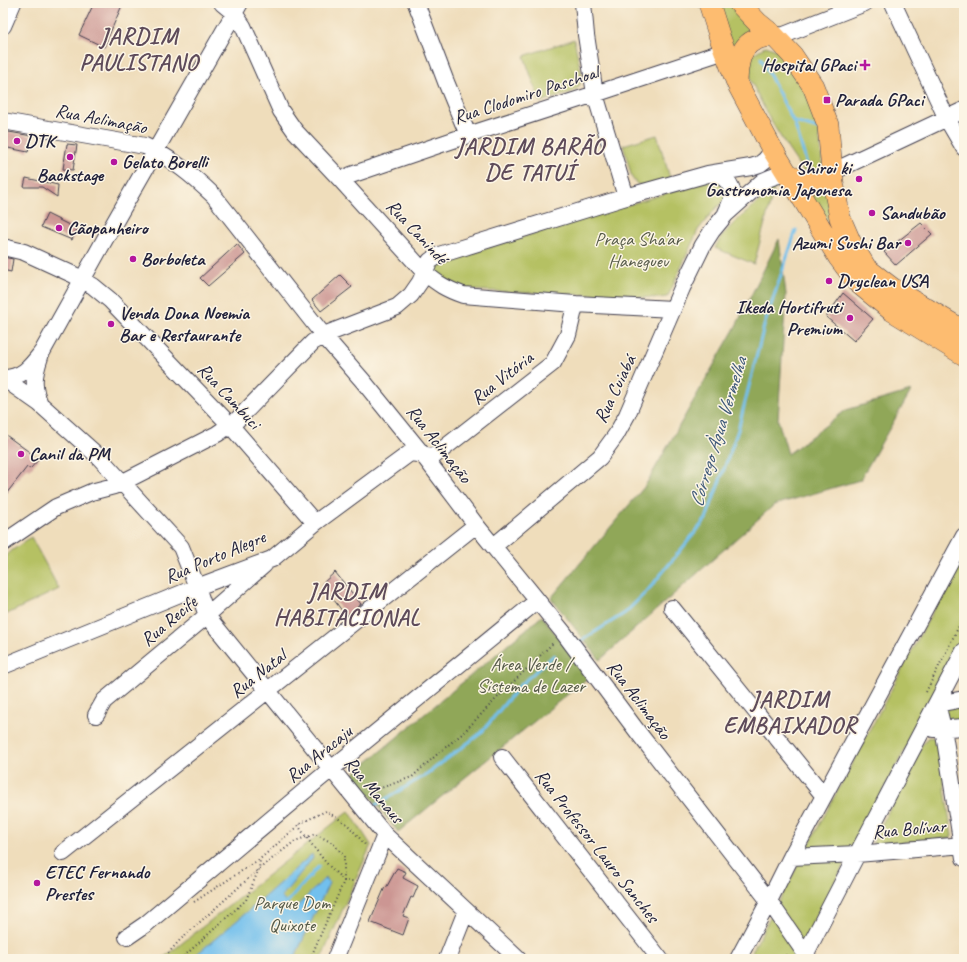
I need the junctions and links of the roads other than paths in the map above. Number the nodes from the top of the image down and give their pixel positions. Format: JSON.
{"nodes":[{"id":1,"x":13,"y":3,"type":"edge"},
{"id":2,"x":416,"y":3,"type":"edge"},
{"id":3,"x":584,"y":3,"type":"edge"},
{"id":4,"x":709,"y":3,"type":"edge"},
{"id":5,"x":739,"y":3,"type":"edge"},
{"id":6,"x":865,"y":3,"type":"edge"},
{"id":7,"x":892,"y":3,"type":"edge"},
{"id":8,"x":232,"y":6,"type":"edge"},
{"id":9,"x":3,"y":26,"type":"edge"},
{"id":10,"x":774,"y":36,"type":"junction"},
{"id":11,"x":725,"y":52,"type":"junction"},
{"id":12,"x":737,"y":83,"type":"junction"},
{"id":13,"x":596,"y":94,"type":"junction"},
{"id":14,"x":964,"y":110,"type":"edge"},
{"id":15,"x":947,"y":119,"type":"junction"},
{"id":16,"x":3,"y":121,"type":"edge"},
{"id":17,"x":468,"y":134,"type":"junction"},
{"id":18,"x":771,"y":147,"type":"junction"},
{"id":19,"x":964,"y":148,"type":"edge"},
{"id":20,"x":155,"y":151,"type":"junction"},
{"id":21,"x":832,"y":172,"type":"junction"},
{"id":22,"x":708,"y":174,"type":"junction"},
{"id":23,"x":788,"y":174,"type":"junction"},
{"id":24,"x":341,"y":180,"type":"junction"},
{"id":25,"x":626,"y":197,"type":"junction"},
{"id":26,"x":726,"y":214,"type":"junction"},
{"id":27,"x":3,"y":247,"type":"edge"},
{"id":28,"x":425,"y":273,"type":"junction"},
{"id":29,"x":82,"y":279,"type":"junction"},
{"id":30,"x":574,"y":304,"type":"junction"},
{"id":31,"x":673,"y":309,"type":"junction"},
{"id":32,"x":964,"y":331,"type":"edge"},
{"id":33,"x":324,"y":336,"type":"junction"},
{"id":34,"x":42,"y":352,"type":"junction"},
{"id":35,"x":964,"y":355,"type":"edge"},
{"id":36,"x":3,"y":378,"type":"edge"},
{"id":37,"x":40,"y":404,"type":"junction"},
{"id":38,"x":230,"y":425,"type":"junction"},
{"id":39,"x":423,"y":455,"type":"junction"},
{"id":40,"x":98,"y":456,"type":"junction"},
{"id":41,"x":123,"y":482,"type":"junction"},
{"id":42,"x":91,"y":492,"type":"junction"},
{"id":43,"x":315,"y":523,"type":"junction"},
{"id":44,"x":476,"y":525,"type":"junction"},
{"id":45,"x":964,"y":536,"type":"edge"},
{"id":46,"x":3,"y":543,"type":"edge"},
{"id":47,"x":494,"y":546,"type":"junction"},
{"id":48,"x":272,"y":559,"type":"junction"},
{"id":49,"x":197,"y":587,"type":"junction"},
{"id":50,"x":537,"y":601,"type":"junction"},
{"id":51,"x":672,"y":608,"type":"dead end"},
{"id":52,"x":207,"y":616,"type":"junction"},
{"id":53,"x":964,"y":651,"type":"edge"},
{"id":54,"x":3,"y":666,"type":"edge"},
{"id":55,"x":949,"y":680,"type":"junction"},
{"id":56,"x":268,"y":691,"type":"junction"},
{"id":57,"x":959,"y":700,"type":"edge"},
{"id":58,"x":937,"y":704,"type":"junction"},
{"id":59,"x":96,"y":716,"type":"dead end"},
{"id":60,"x":964,"y":727,"type":"edge"},
{"id":61,"x":943,"y":728,"type":"junction"},
{"id":62,"x":923,"y":729,"type":"junction"},
{"id":63,"x":502,"y":757,"type":"dead end"},
{"id":64,"x":331,"y":769,"type":"junction"},
{"id":65,"x":824,"y":796,"type":"junction"},
{"id":66,"x":385,"y":835,"type":"junction"},
{"id":67,"x":963,"y":849,"type":"edge"},
{"id":68,"x":63,"y":853,"type":"dead end"},
{"id":69,"x":857,"y":854,"type":"junction"},
{"id":70,"x":791,"y":857,"type":"junction"},
{"id":71,"x":769,"y":901,"type":"junction"},
{"id":72,"x":466,"y":911,"type":"junction"},
{"id":73,"x":127,"y":937,"type":"dead end"},
{"id":74,"x":806,"y":958,"type":"edge"},
{"id":75,"x":335,"y":959,"type":"edge"},
{"id":76,"x":447,"y":959,"type":"edge"},
{"id":77,"x":518,"y":959,"type":"edge"},
{"id":78,"x":660,"y":959,"type":"edge"},
{"id":79,"x":738,"y":959,"type":"edge"}],
"edges":[{"from":1,"to":9,"type":"street"},
{"from":2,"to":17,"type":"street"},
{"from":3,"to":13,"type":"street"},
{"from":4,"to":11,"type":"main road"},
{"from":5,"to":10,"type":"main road"},
{"from":6,"to":10,"type":"street"},
{"from":7,"to":15,"type":"street"},
{"from":8,"to":20,"type":"street"},
{"from":8,"to":24,"type":"street","name":"Rua Canindé"},
{"from":10,"to":12,"type":"main road"},
{"from":10,"to":21,"type":"main road"},
{"from":11,"to":12,"type":"main road"},
{"from":11,"to":13,"type":"street","name":"Rua Clodomiro Paschoal"},
{"from":12,"to":18,"type":"main road"},
{"from":13,"to":17,"type":"street","name":"Rua Clodomiro Paschoal"},
{"from":13,"to":25,"type":"street"},
{"from":14,"to":15,"type":"street"},
{"from":15,"to":19,"type":"street"},
{"from":15,"to":21,"type":"street"},
{"from":16,"to":20,"type":"street","name":"Rua Aclimação"},
{"from":17,"to":24,"type":"street","name":"Rua Clodomiro Paschoal"},
{"from":18,"to":22,"type":"street"},
{"from":18,"to":23,"type":"main road"},
{"from":20,"to":29,"type":"street"},
{"from":20,"to":33,"type":"street","name":"Rua Aclimação"},
{"from":21,"to":23,"type":"main road"},
{"from":21,"to":32,"type":"main road"},
{"from":22,"to":25,"type":"street"},
{"from":22,"to":26,"type":"street","name":"Rua Cuiabá"},
{"from":23,"to":26,"type":"street","name":"Rua Cuiabá"},
{"from":23,"to":35,"type":"main road"},
{"from":24,"to":28,"type":"street","name":"Rua Canindé"},
{"from":25,"to":28,"type":"street"},
{"from":26,"to":31,"type":"street","name":"Rua Cuiabá"},
{"from":27,"to":29,"type":"street","name":"Rua Cambuci"},
{"from":28,"to":30,"type":"street","name":"Rua Canindé"},
{"from":28,"to":33,"type":"street"},
{"from":29,"to":34,"type":"street"},
{"from":29,"to":38,"type":"street","name":"Rua Cambuci"},
{"from":30,"to":31,"type":"street","name":"Rua Canindé"},
{"from":30,"to":39,"type":"street","name":"Rua Vitória"},
{"from":31,"to":47,"type":"street","name":"Rua Cuiabá"},
{"from":33,"to":38,"type":"street"},
{"from":33,"to":39,"type":"street","name":"Rua Aclimação"},
{"from":34,"to":36,"type":"street"},
{"from":34,"to":37,"type":"street"},
{"from":36,"to":37,"type":"street","name":"Rua Manaus"},
{"from":37,"to":40,"type":"street","name":"Rua Manaus"},
{"from":38,"to":41,"type":"street"},
{"from":38,"to":43,"type":"street","name":"Rua Cambuci"},
{"from":39,"to":43,"type":"street","name":"Rua Porto Alegre"},
{"from":39,"to":44,"type":"street","name":"Rua Aclimação"},
{"from":40,"to":41,"type":"street","name":"Rua Manaus"},
{"from":40,"to":42,"type":"street"},
{"from":41,"to":42,"type":"street"},
{"from":41,"to":49,"type":"street","name":"Rua Manaus"},
{"from":42,"to":46,"type":"street"},
{"from":43,"to":48,"type":"street","name":"Rua Porto Alegre"},
{"from":44,"to":47,"type":"street","name":"Rua Aclimação"},
{"from":44,"to":56,"type":"street","name":"Rua Natal"},
{"from":45,"to":65,"type":"street"},
{"from":47,"to":50,"type":"street","name":"Rua Aclimação"},
{"from":48,"to":49,"type":"street","name":"Rua Porto Alegre"},
{"from":48,"to":52,"type":"street","name":"Rua Recife"},
{"from":49,"to":52,"type":"street","name":"Rua Manaus"},
{"from":49,"to":54,"type":"street","name":"Rua Porto Alegre"},
{"from":50,"to":64,"type":"street","name":"Rua Aracaju"},
{"from":50,"to":71,"type":"street","name":"Rua Aclimação"},
{"from":51,"to":65,"type":"street"},
{"from":52,"to":56,"type":"street","name":"Rua Manaus"},
{"from":52,"to":59,"type":"street","name":"Rua Recife"},
{"from":53,"to":55,"type":"street"},
{"from":55,"to":57,"type":"street"},
{"from":55,"to":58,"type":"street"},
{"from":56,"to":64,"type":"street","name":"Rua Manaus"},
{"from":56,"to":68,"type":"street","name":"Rua Natal"},
{"from":57,"to":58,"type":"street"},
{"from":58,"to":61,"type":"street"},
{"from":58,"to":62,"type":"street"},
{"from":60,"to":61,"type":"street"},
{"from":61,"to":62,"type":"street"},
{"from":61,"to":67,"type":"street"},
{"from":62,"to":69,"type":"street"},
{"from":63,"to":78,"type":"street","name":"Rua Professor Lauro Sanches"},
{"from":64,"to":66,"type":"street","name":"Rua Manaus"},
{"from":64,"to":73,"type":"street","name":"Rua Aracaju"},
{"from":65,"to":70,"type":"street"},
{"from":66,"to":72,"type":"street","name":"Rua Manaus"},
{"from":66,"to":75,"type":"street"},
{"from":67,"to":69,"type":"street","name":"Rua Bolívar"},
{"from":69,"to":70,"type":"street","name":"Rua Bolívar"},
{"from":69,"to":74,"type":"street"},
{"from":70,"to":71,"type":"street"},
{"from":71,"to":74,"type":"street","name":"Rua Aclimação"},
{"from":71,"to":79,"type":"street"},
{"from":72,"to":76,"type":"street"},
{"from":72,"to":77,"type":"street","name":"Rua Manaus"}]}
